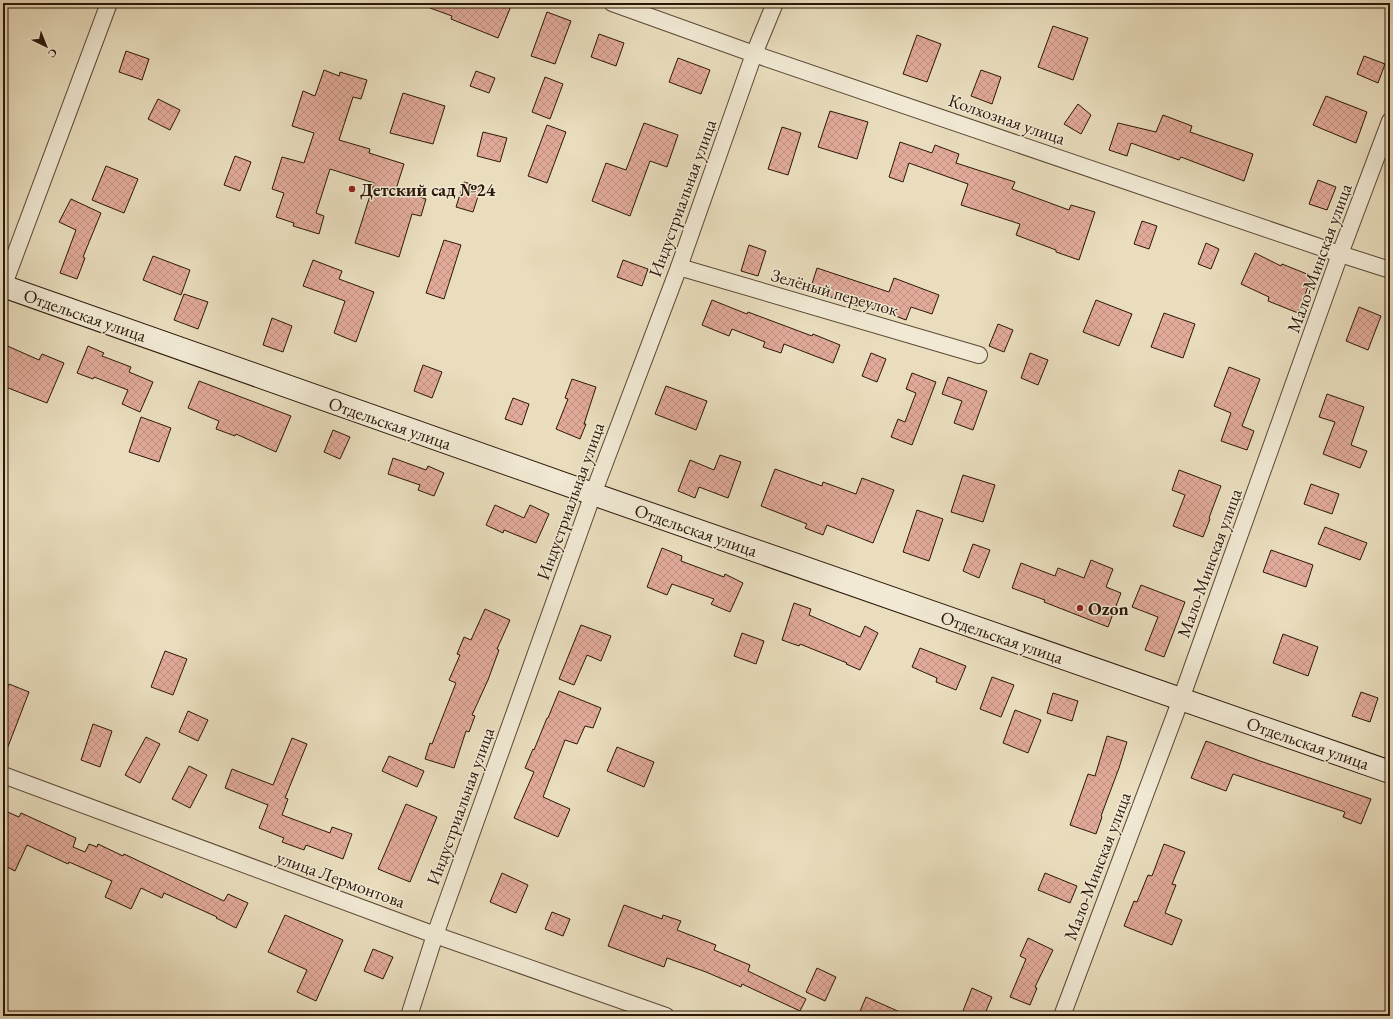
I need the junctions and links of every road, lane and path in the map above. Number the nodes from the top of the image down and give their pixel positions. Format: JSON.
{"nodes":[{"id":1,"x":108,"y":3,"type":"edge"},
{"id":2,"x":612,"y":3,"type":"edge"},
{"id":3,"x":775,"y":3,"type":"edge"},
{"id":4,"x":754,"y":54,"type":"junction"},
{"id":5,"x":1390,"y":121,"type":"edge"},
{"id":6,"x":1340,"y":254,"type":"junction"},
{"id":7,"x":679,"y":267,"type":"junction"},
{"id":8,"x":1390,"y":270,"type":"edge"},
{"id":9,"x":3,"y":287,"type":"edge"},
{"id":10,"x":979,"y":355,"type":"dead end"},
{"id":11,"x":593,"y":494,"type":"junction"},
{"id":12,"x":1181,"y":699,"type":"junction"},
{"id":13,"x":1390,"y":772,"type":"edge"},
{"id":14,"x":3,"y":775,"type":"edge"},
{"id":15,"x":435,"y":935,"type":"junction"},
{"id":16,"x":409,"y":1016,"type":"edge"},
{"id":17,"x":666,"y":1016,"type":"edge"},
{"id":18,"x":1062,"y":1016,"type":"edge"}],
"edges":[{"from":1,"to":9,"type":"street"},
{"from":2,"to":4,"type":"street","name":"Колхозная улица"},
{"from":3,"to":4,"type":"street","name":"Индустриальная улица"},
{"from":4,"to":6,"type":"street","name":"Колхозная улица"},
{"from":4,"to":7,"type":"street","name":"Индустриальная улица"},
{"from":5,"to":6,"type":"street","name":"Мало-Минская улица"},
{"from":6,"to":8,"type":"street","name":"Колхозная улица"},
{"from":6,"to":12,"type":"street","name":"Мало-Минская улица"},
{"from":7,"to":10,"type":"street","name":"Зелёный переулок"},
{"from":7,"to":11,"type":"street","name":"Индустриальная улица"},
{"from":9,"to":11,"type":"street","name":"Отдельская улица"},
{"from":11,"to":12,"type":"street","name":"Отдельская улица"},
{"from":11,"to":15,"type":"street","name":"Индустриальная улица"},
{"from":12,"to":13,"type":"street","name":"Отдельская улица"},
{"from":12,"to":18,"type":"street","name":"Мало-Минская улица"},
{"from":14,"to":15,"type":"street","name":"улица Лермонтова"},
{"from":15,"to":16,"type":"street","name":"Индустриальная улица"},
{"from":15,"to":17,"type":"street","name":"улица Лермонтова"}]}
